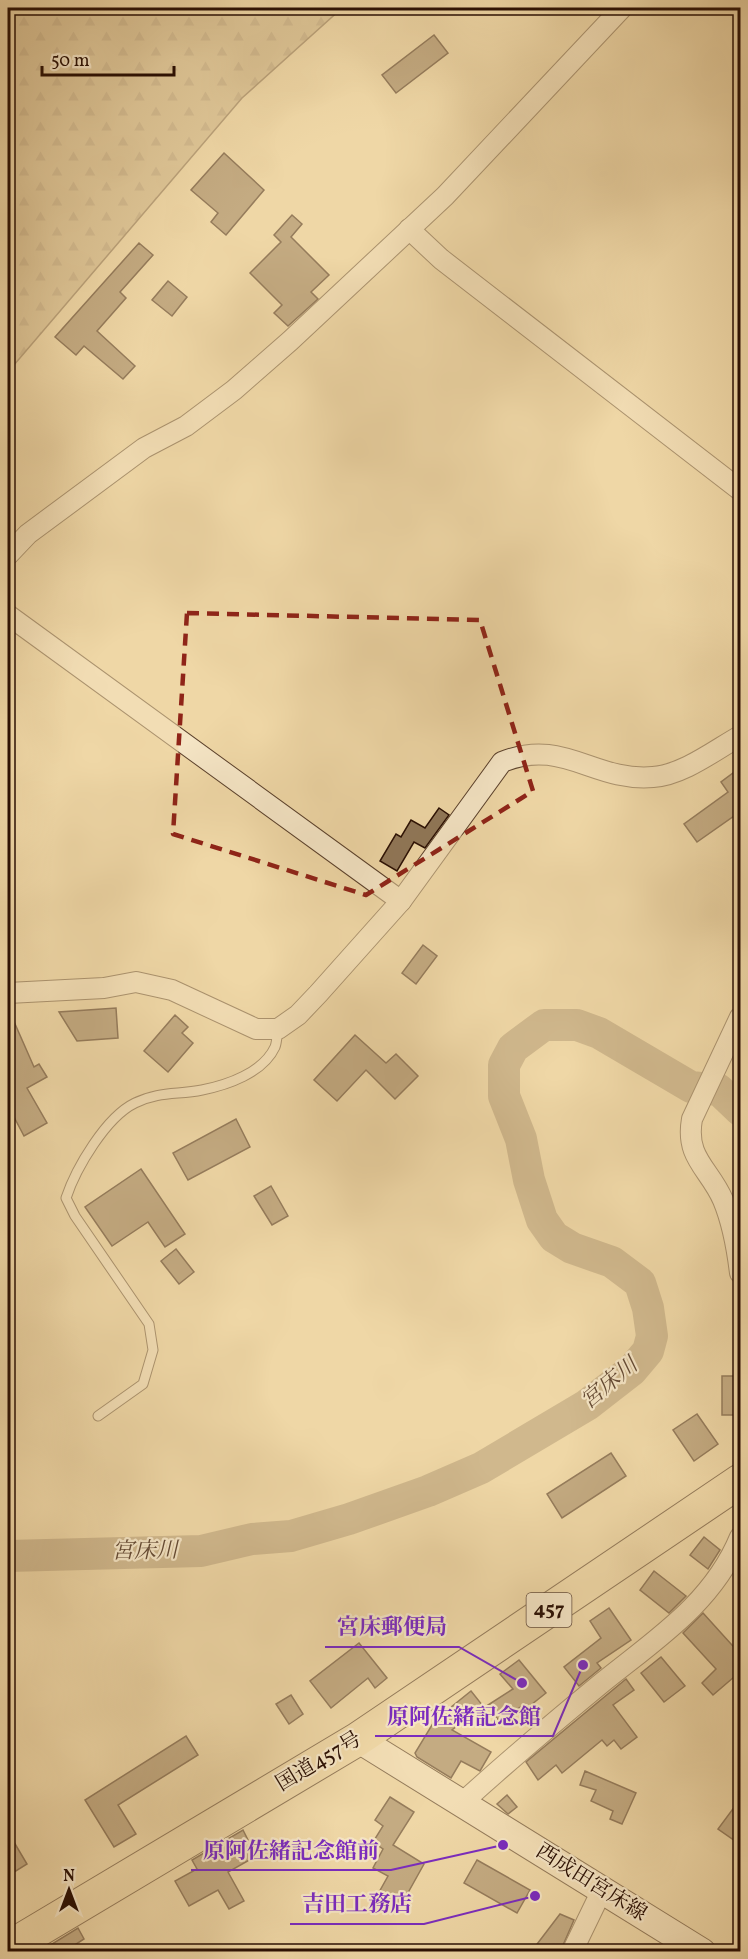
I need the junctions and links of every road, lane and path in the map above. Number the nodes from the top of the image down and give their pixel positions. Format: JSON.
{"nodes":[{"id":1,"x":622,"y":8,"type":"edge"},
{"id":2,"x":409,"y":229,"type":"junction"},
{"id":3,"x":741,"y":490,"type":"edge"},
{"id":4,"x":8,"y":555,"type":"edge"},
{"id":5,"x":8,"y":615,"type":"edge"},
{"id":6,"x":740,"y":737,"type":"edge"},
{"id":7,"x":401,"y":901,"type":"junction"},
{"id":8,"x":8,"y":993,"type":"edge"},
{"id":9,"x":737,"y":1026,"type":"edge"},
{"id":10,"x":278,"y":1029,"type":"junction"},
{"id":11,"x":741,"y":1273,"type":"edge"},
{"id":12,"x":98,"y":1416,"type":"dead end"},
{"id":13,"x":741,"y":1481,"type":"edge"},
{"id":14,"x":741,"y":1537,"type":"edge"},
{"id":15,"x":358,"y":1738,"type":"junction"},
{"id":16,"x":463,"y":1802,"type":"junction"},
{"id":17,"x":602,"y":1890,"type":"junction"},
{"id":18,"x":8,"y":1948,"type":"edge"},
{"id":19,"x":572,"y":1952,"type":"edge"},
{"id":20,"x":702,"y":1952,"type":"edge"}],
"edges":[{"from":1,"to":2,"type":"street"},
{"from":2,"to":3,"type":"street"},
{"from":2,"to":4,"type":"street"},
{"from":5,"to":7,"type":"street"},
{"from":6,"to":7,"type":"street"},
{"from":7,"to":10,"type":"street"},
{"from":8,"to":10,"type":"street"},
{"from":9,"to":11,"type":"street"},
{"from":10,"to":12,"type":"lane"},
{"from":13,"to":15,"type":"highway","name":"国道457号","number":"457"},
{"from":14,"to":16,"type":"street"},
{"from":15,"to":16,"type":"main road","name":"西成田宮床線"},
{"from":15,"to":18,"type":"highway","name":"国道457号","number":"457"},
{"from":16,"to":17,"type":"main road","name":"西成田宮床線"},
{"from":17,"to":19,"type":"street"},
{"from":17,"to":20,"type":"main road","name":"西成田宮床線"}]}
